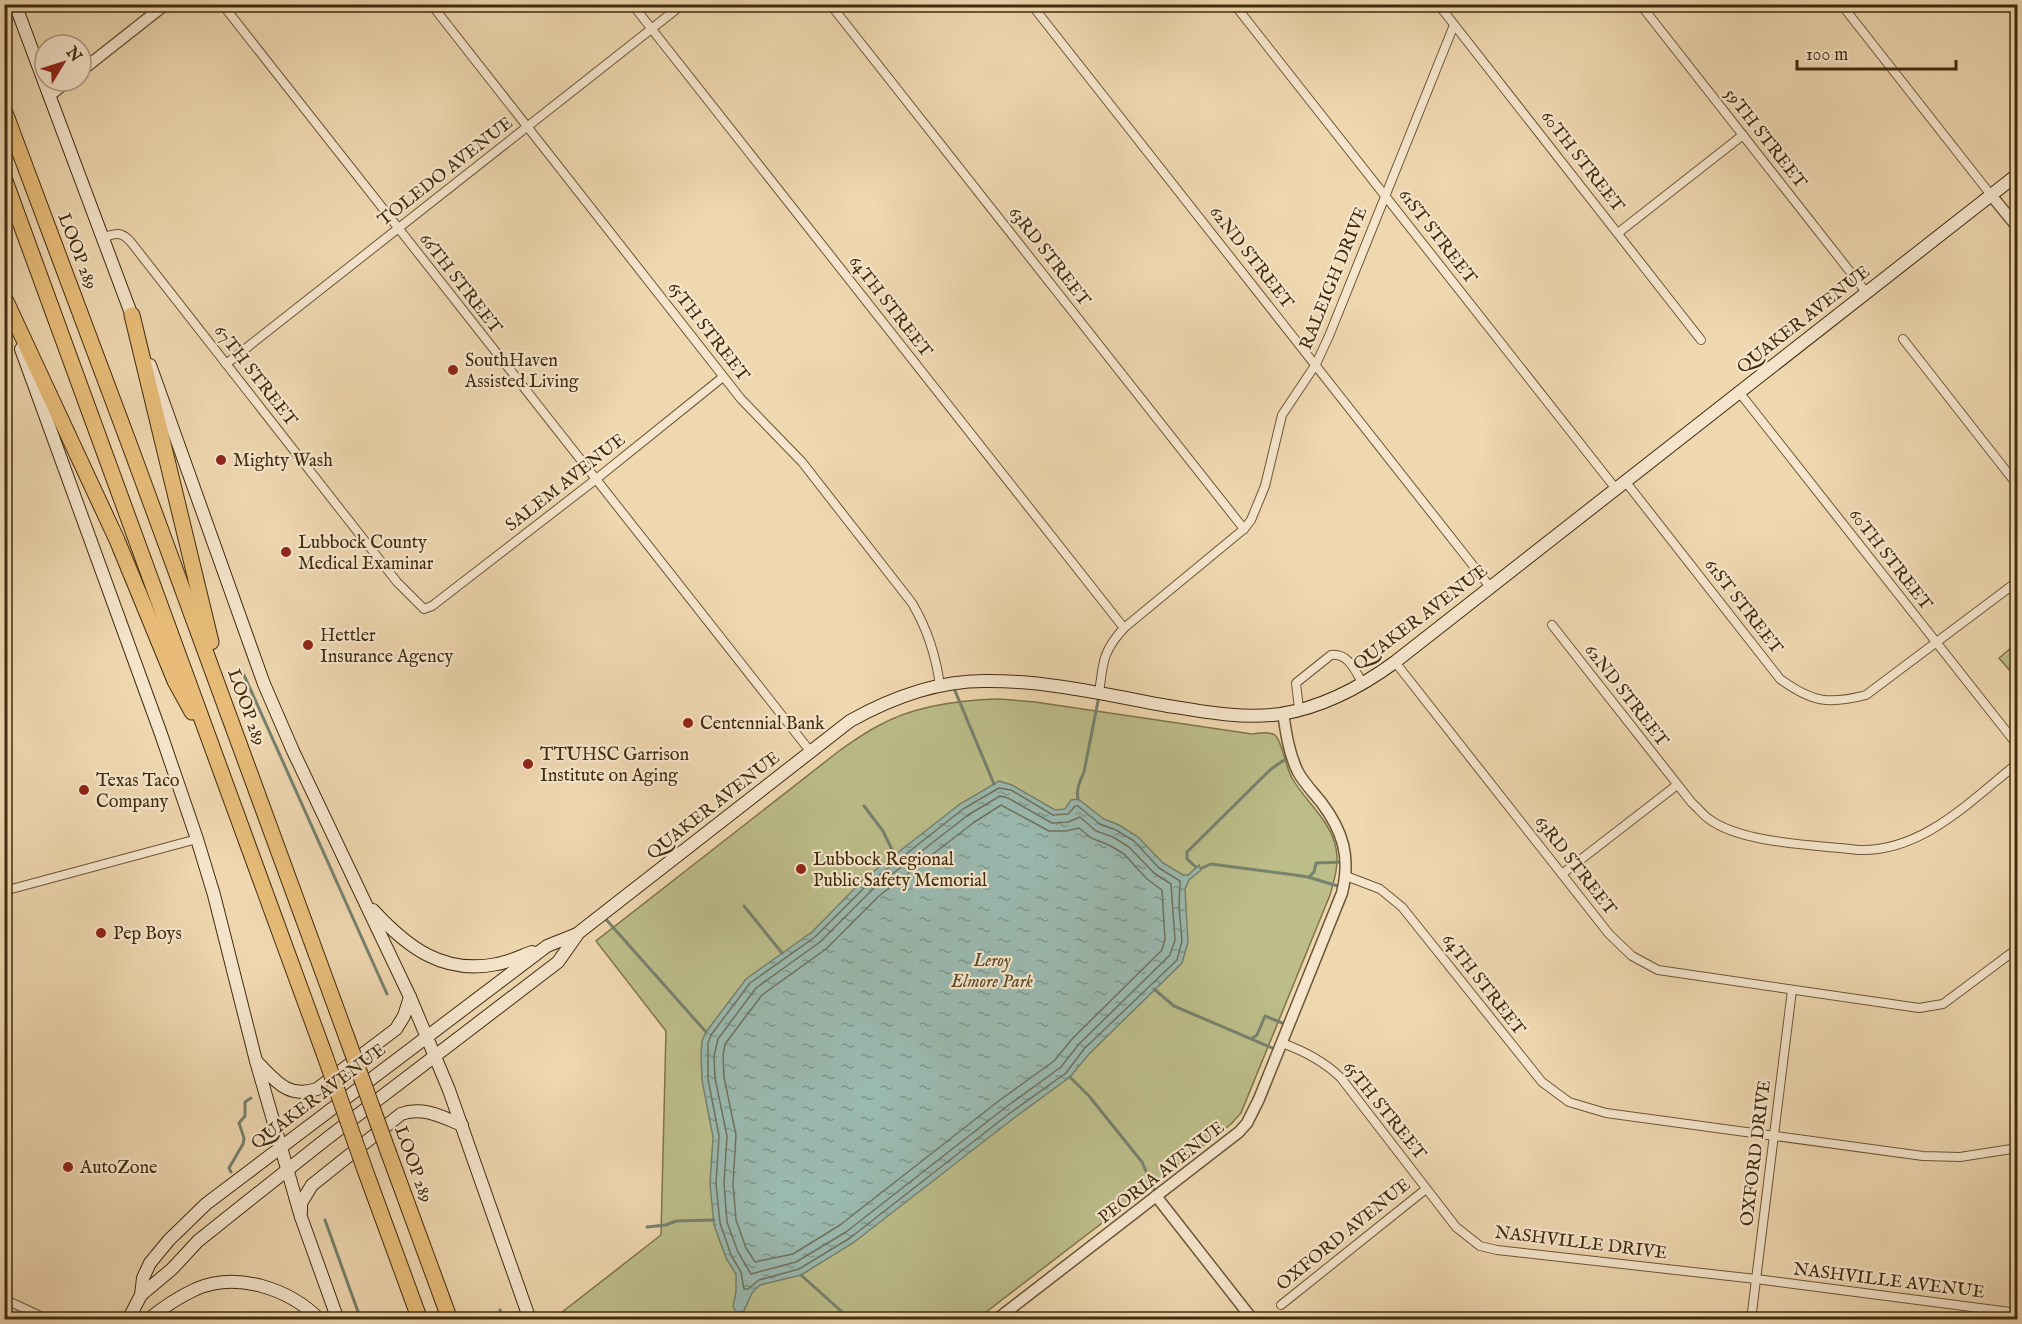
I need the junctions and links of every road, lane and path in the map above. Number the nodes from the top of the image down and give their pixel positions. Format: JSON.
{"nodes":[{"id":1,"x":15,"y":4,"type":"edge"},
{"id":2,"x":166,"y":4,"type":"edge"},
{"id":3,"x":222,"y":4,"type":"edge"},
{"id":4,"x":431,"y":4,"type":"edge"},
{"id":5,"x":632,"y":4,"type":"edge"},
{"id":6,"x":683,"y":4,"type":"edge"},
{"id":7,"x":830,"y":4,"type":"edge"},
{"id":8,"x":1031,"y":4,"type":"edge"},
{"id":9,"x":1234,"y":4,"type":"edge"},
{"id":10,"x":1438,"y":4,"type":"edge"},
{"id":11,"x":1640,"y":4,"type":"edge"},
{"id":12,"x":1840,"y":4,"type":"edge"},
{"id":13,"x":1454,"y":25,"type":"junction"},
{"id":14,"x":652,"y":29,"type":"junction"},
{"id":15,"x":93,"y":62,"type":"edge"},
{"id":16,"x":53,"y":93,"type":"edge"},
{"id":17,"x":49,"y":96,"type":"junction"},
{"id":18,"x":4,"y":110,"type":"edge"},
{"id":19,"x":527,"y":127,"type":"junction"},
{"id":20,"x":1743,"y":135,"type":"junction"},
{"id":21,"x":2018,"y":174,"type":"edge"},
{"id":22,"x":4,"y":178,"type":"edge"},
{"id":23,"x":1991,"y":195,"type":"junction"},
{"id":24,"x":1385,"y":196,"type":"junction"},
{"id":25,"x":2018,"y":228,"type":"edge"},
{"id":26,"x":398,"y":229,"type":"junction"},
{"id":27,"x":1618,"y":233,"type":"junction"},
{"id":28,"x":101,"y":238,"type":"junction"},
{"id":29,"x":1866,"y":292,"type":"junction"},
{"id":30,"x":4,"y":297,"type":"edge"},
{"id":31,"x":4,"y":303,"type":"edge"},
{"id":32,"x":132,"y":315,"type":"junction"},
{"id":33,"x":1904,"y":339,"type":"dead end"},
{"id":34,"x":1701,"y":340,"type":"dead end"},
{"id":35,"x":226,"y":364,"type":"junction"},
{"id":36,"x":1316,"y":364,"type":"junction"},
{"id":37,"x":723,"y":377,"type":"junction"},
{"id":38,"x":1739,"y":392,"type":"junction"},
{"id":39,"x":595,"y":480,"type":"junction"},
{"id":40,"x":1621,"y":485,"type":"junction"},
{"id":41,"x":2018,"y":486,"type":"edge"},
{"id":42,"x":1244,"y":529,"type":"junction"},
{"id":43,"x":2018,"y":581,"type":"edge"},
{"id":44,"x":1490,"y":587,"type":"junction"},
{"id":45,"x":424,"y":609,"type":"joint"},
{"id":46,"x":1552,"y":625,"type":"dead end"},
{"id":47,"x":1124,"y":628,"type":"junction"},
{"id":48,"x":1937,"y":643,"type":"junction"},
{"id":49,"x":1395,"y":662,"type":"junction"},
{"id":50,"x":1363,"y":684,"type":"junction"},
{"id":51,"x":940,"y":686,"type":"junction"},
{"id":52,"x":1099,"y":694,"type":"junction"},
{"id":53,"x":223,"y":697,"type":"junction"},
{"id":54,"x":1299,"y":709,"type":"junction"},
{"id":55,"x":1283,"y":713,"type":"junction"},
{"id":56,"x":2018,"y":746,"type":"edge"},
{"id":57,"x":810,"y":751,"type":"junction"},
{"id":58,"x":215,"y":755,"type":"junction"},
{"id":59,"x":2018,"y":763,"type":"edge"},
{"id":60,"x":1677,"y":784,"type":"junction"},
{"id":61,"x":197,"y":839,"type":"junction"},
{"id":62,"x":1562,"y":874,"type":"junction"},
{"id":63,"x":1346,"y":876,"type":"junction"},
{"id":64,"x":4,"y":891,"type":"edge"},
{"id":65,"x":364,"y":900,"type":"junction"},
{"id":66,"x":578,"y":934,"type":"junction"},
{"id":67,"x":547,"y":946,"type":"junction"},
{"id":68,"x":2018,"y":948,"type":"edge"},
{"id":69,"x":1792,"y":990,"type":"junction"},
{"id":70,"x":410,"y":997,"type":"junction"},
{"id":71,"x":426,"y":1036,"type":"junction"},
{"id":72,"x":1282,"y":1043,"type":"junction"},
{"id":73,"x":435,"y":1057,"type":"junction"},
{"id":74,"x":256,"y":1061,"type":"junction"},
{"id":75,"x":462,"y":1125,"type":"junction"},
{"id":76,"x":1774,"y":1136,"type":"junction"},
{"id":77,"x":281,"y":1147,"type":"junction"},
{"id":78,"x":2018,"y":1148,"type":"edge"},
{"id":79,"x":288,"y":1170,"type":"junction"},
{"id":80,"x":1426,"y":1189,"type":"junction"},
{"id":81,"x":1156,"y":1196,"type":"junction"},
{"id":82,"x":301,"y":1217,"type":"junction"},
{"id":83,"x":1756,"y":1279,"type":"junction"},
{"id":84,"x":141,"y":1295,"type":"junction"},
{"id":85,"x":4,"y":1299,"type":"edge"},
{"id":86,"x":1281,"y":1305,"type":"dead end"},
{"id":87,"x":2018,"y":1313,"type":"edge"},
{"id":88,"x":49,"y":1320,"type":"edge"},
{"id":89,"x":128,"y":1320,"type":"edge"},
{"id":90,"x":148,"y":1320,"type":"edge"},
{"id":91,"x":320,"y":1320,"type":"edge"},
{"id":92,"x":338,"y":1320,"type":"edge"},
{"id":93,"x":420,"y":1320,"type":"edge"},
{"id":94,"x":450,"y":1320,"type":"edge"},
{"id":95,"x":530,"y":1320,"type":"edge"},
{"id":96,"x":996,"y":1320,"type":"edge"},
{"id":97,"x":1253,"y":1320,"type":"edge"},
{"id":98,"x":1751,"y":1320,"type":"edge"}],
"edges":[{"from":1,"to":17,"type":"main road"},
{"from":2,"to":15,"type":"street"},
{"from":3,"to":26,"type":"street","name":"66TH STREET"},
{"from":4,"to":19,"type":"street","name":"65TH STREET"},
{"from":5,"to":14,"type":"street","name":"64TH STREET"},
{"from":6,"to":14,"type":"street","name":"TOLEDO AVENUE"},
{"from":7,"to":42,"type":"street","name":"63RD STREET"},
{"from":8,"to":36,"type":"street","name":"62ND STREET"},
{"from":9,"to":24,"type":"street","name":"61ST STREET"},
{"from":10,"to":13,"type":"street","name":"60TH STREET"},
{"from":11,"to":20,"type":"street","name":"59TH STREET"},
{"from":12,"to":23,"type":"street"},
{"from":13,"to":24,"type":"street","name":"RALEIGH DRIVE"},
{"from":13,"to":27,"type":"street","name":"60TH STREET"},
{"from":14,"to":19,"type":"street","name":"TOLEDO AVENUE"},
{"from":14,"to":47,"type":"street","name":"64TH STREET"},
{"from":16,"to":17,"type":"street"},
{"from":17,"to":28,"type":"main road"},
{"from":18,"to":53,"type":"highway","name":"LOOP 289"},
{"from":19,"to":26,"type":"street","name":"TOLEDO AVENUE"},
{"from":19,"to":37,"type":"street","name":"65TH STREET"},
{"from":20,"to":27,"type":"street"},
{"from":20,"to":29,"type":"street","name":"59TH STREET"},
{"from":21,"to":23,"type":"main road","name":"QUAKER AVENUE"},
{"from":22,"to":58,"type":"highway"},
{"from":23,"to":25,"type":"street"},
{"from":23,"to":29,"type":"main road","name":"QUAKER AVENUE"},
{"from":24,"to":36,"type":"street","name":"RALEIGH DRIVE"},
{"from":24,"to":40,"type":"street","name":"61ST STREET"},
{"from":26,"to":35,"type":"street","name":"TOLEDO AVENUE"},
{"from":26,"to":39,"type":"street","name":"66TH STREET"},
{"from":27,"to":34,"type":"street","name":"60TH STREET"},
{"from":28,"to":32,"type":"main road"},
{"from":28,"to":35,"type":"street","name":"67TH STREET"},
{"from":29,"to":38,"type":"main road","name":"QUAKER AVENUE"},
{"from":30,"to":58,"type":"highway"},
{"from":31,"to":61,"type":"main road"},
{"from":32,"to":53,"type":"highway"},
{"from":32,"to":65,"type":"main road"},
{"from":33,"to":41,"type":"street"},
{"from":35,"to":45,"type":"street","name":"67TH STREET"},
{"from":36,"to":42,"type":"street","name":"RALEIGH DRIVE"},
{"from":36,"to":44,"type":"street","name":"62ND STREET"},
{"from":37,"to":39,"type":"street","name":"SALEM AVENUE"},
{"from":37,"to":51,"type":"street","name":"65TH STREET"},
{"from":38,"to":40,"type":"main road","name":"QUAKER AVENUE"},
{"from":38,"to":48,"type":"street","name":"60TH STREET"},
{"from":39,"to":45,"type":"street","name":"SALEM AVENUE"},
{"from":39,"to":57,"type":"street","name":"66TH STREET"},
{"from":40,"to":44,"type":"main road","name":"QUAKER AVENUE"},
{"from":40,"to":48,"type":"street","name":"61ST STREET"},
{"from":42,"to":47,"type":"street","name":"RALEIGH DRIVE"},
{"from":43,"to":48,"type":"street"},
{"from":44,"to":49,"type":"main road","name":"QUAKER AVENUE"},
{"from":46,"to":60,"type":"street","name":"62ND STREET"},
{"from":47,"to":52,"type":"street","name":"RALEIGH DRIVE"},
{"from":48,"to":56,"type":"street","name":"60TH STREET"},
{"from":49,"to":50,"type":"main road","name":"QUAKER AVENUE"},
{"from":49,"to":62,"type":"street","name":"63RD STREET"},
{"from":50,"to":54,"type":"main road","name":"QUAKER AVENUE"},
{"from":50,"to":54,"type":"street"},
{"from":51,"to":52,"type":"main road","name":"QUAKER AVENUE"},
{"from":51,"to":57,"type":"main road","name":"QUAKER AVENUE"},
{"from":52,"to":55,"type":"main road","name":"QUAKER AVENUE"},
{"from":53,"to":94,"type":"highway","name":"LOOP 289","bridge":true},
{"from":54,"to":55,"type":"main road","name":"QUAKER AVENUE"},
{"from":55,"to":63,"type":"street"},
{"from":57,"to":66,"type":"main road","name":"QUAKER AVENUE"},
{"from":58,"to":93,"type":"highway","bridge":true},
{"from":59,"to":60,"type":"street","name":"62ND STREET"},
{"from":60,"to":62,"type":"street"},
{"from":61,"to":64,"type":"street"},
{"from":61,"to":74,"type":"main road"},
{"from":62,"to":69,"type":"street","name":"63RD STREET"},
{"from":63,"to":72,"type":"street","name":"PEORIA AVENUE"},
{"from":63,"to":76,"type":"street","name":"64TH STREET"},
{"from":65,"to":67,"type":"main road"},
{"from":65,"to":70,"type":"main road"},
{"from":66,"to":67,"type":"main road","name":"QUAKER AVENUE"},
{"from":66,"to":73,"type":"main road","name":"QUAKER AVENUE"},
{"from":67,"to":71,"type":"main road","name":"QUAKER AVENUE"},
{"from":68,"to":69,"type":"street"},
{"from":69,"to":76,"type":"street","name":"OXFORD DRIVE"},
{"from":70,"to":71,"type":"main road"},
{"from":70,"to":74,"type":"main road"},
{"from":71,"to":73,"type":"main road"},
{"from":71,"to":77,"type":"main road","name":"QUAKER AVENUE"},
{"from":72,"to":80,"type":"street","name":"65TH STREET"},
{"from":72,"to":81,"type":"street","name":"PEORIA AVENUE"},
{"from":73,"to":75,"type":"main road"},
{"from":73,"to":79,"type":"main road","name":"QUAKER AVENUE"},
{"from":74,"to":77,"type":"main road"},
{"from":75,"to":82,"type":"main road"},
{"from":75,"to":95,"type":"main road"},
{"from":76,"to":78,"type":"street","name":"64TH STREET"},
{"from":76,"to":83,"type":"street","name":"OXFORD DRIVE"},
{"from":77,"to":79,"type":"main road"},
{"from":77,"to":84,"type":"main road","name":"QUAKER AVENUE"},
{"from":79,"to":82,"type":"main road"},
{"from":79,"to":84,"type":"main road","name":"QUAKER AVENUE"},
{"from":80,"to":83,"type":"street","name":"NASHVILLE DRIVE"},
{"from":80,"to":86,"type":"street","name":"OXFORD AVENUE"},
{"from":81,"to":96,"type":"street","name":"PEORIA AVENUE"},
{"from":81,"to":97,"type":"street"},
{"from":82,"to":92,"type":"main road"},
{"from":83,"to":87,"type":"street","name":"NASHVILLE AVENUE"},
{"from":83,"to":98,"type":"street","name":"OXFORD DRIVE"},
{"from":84,"to":89,"type":"main road","name":"QUAKER AVENUE"},
{"from":85,"to":88,"type":"street"},
{"from":90,"to":91,"type":"main road"}]}
